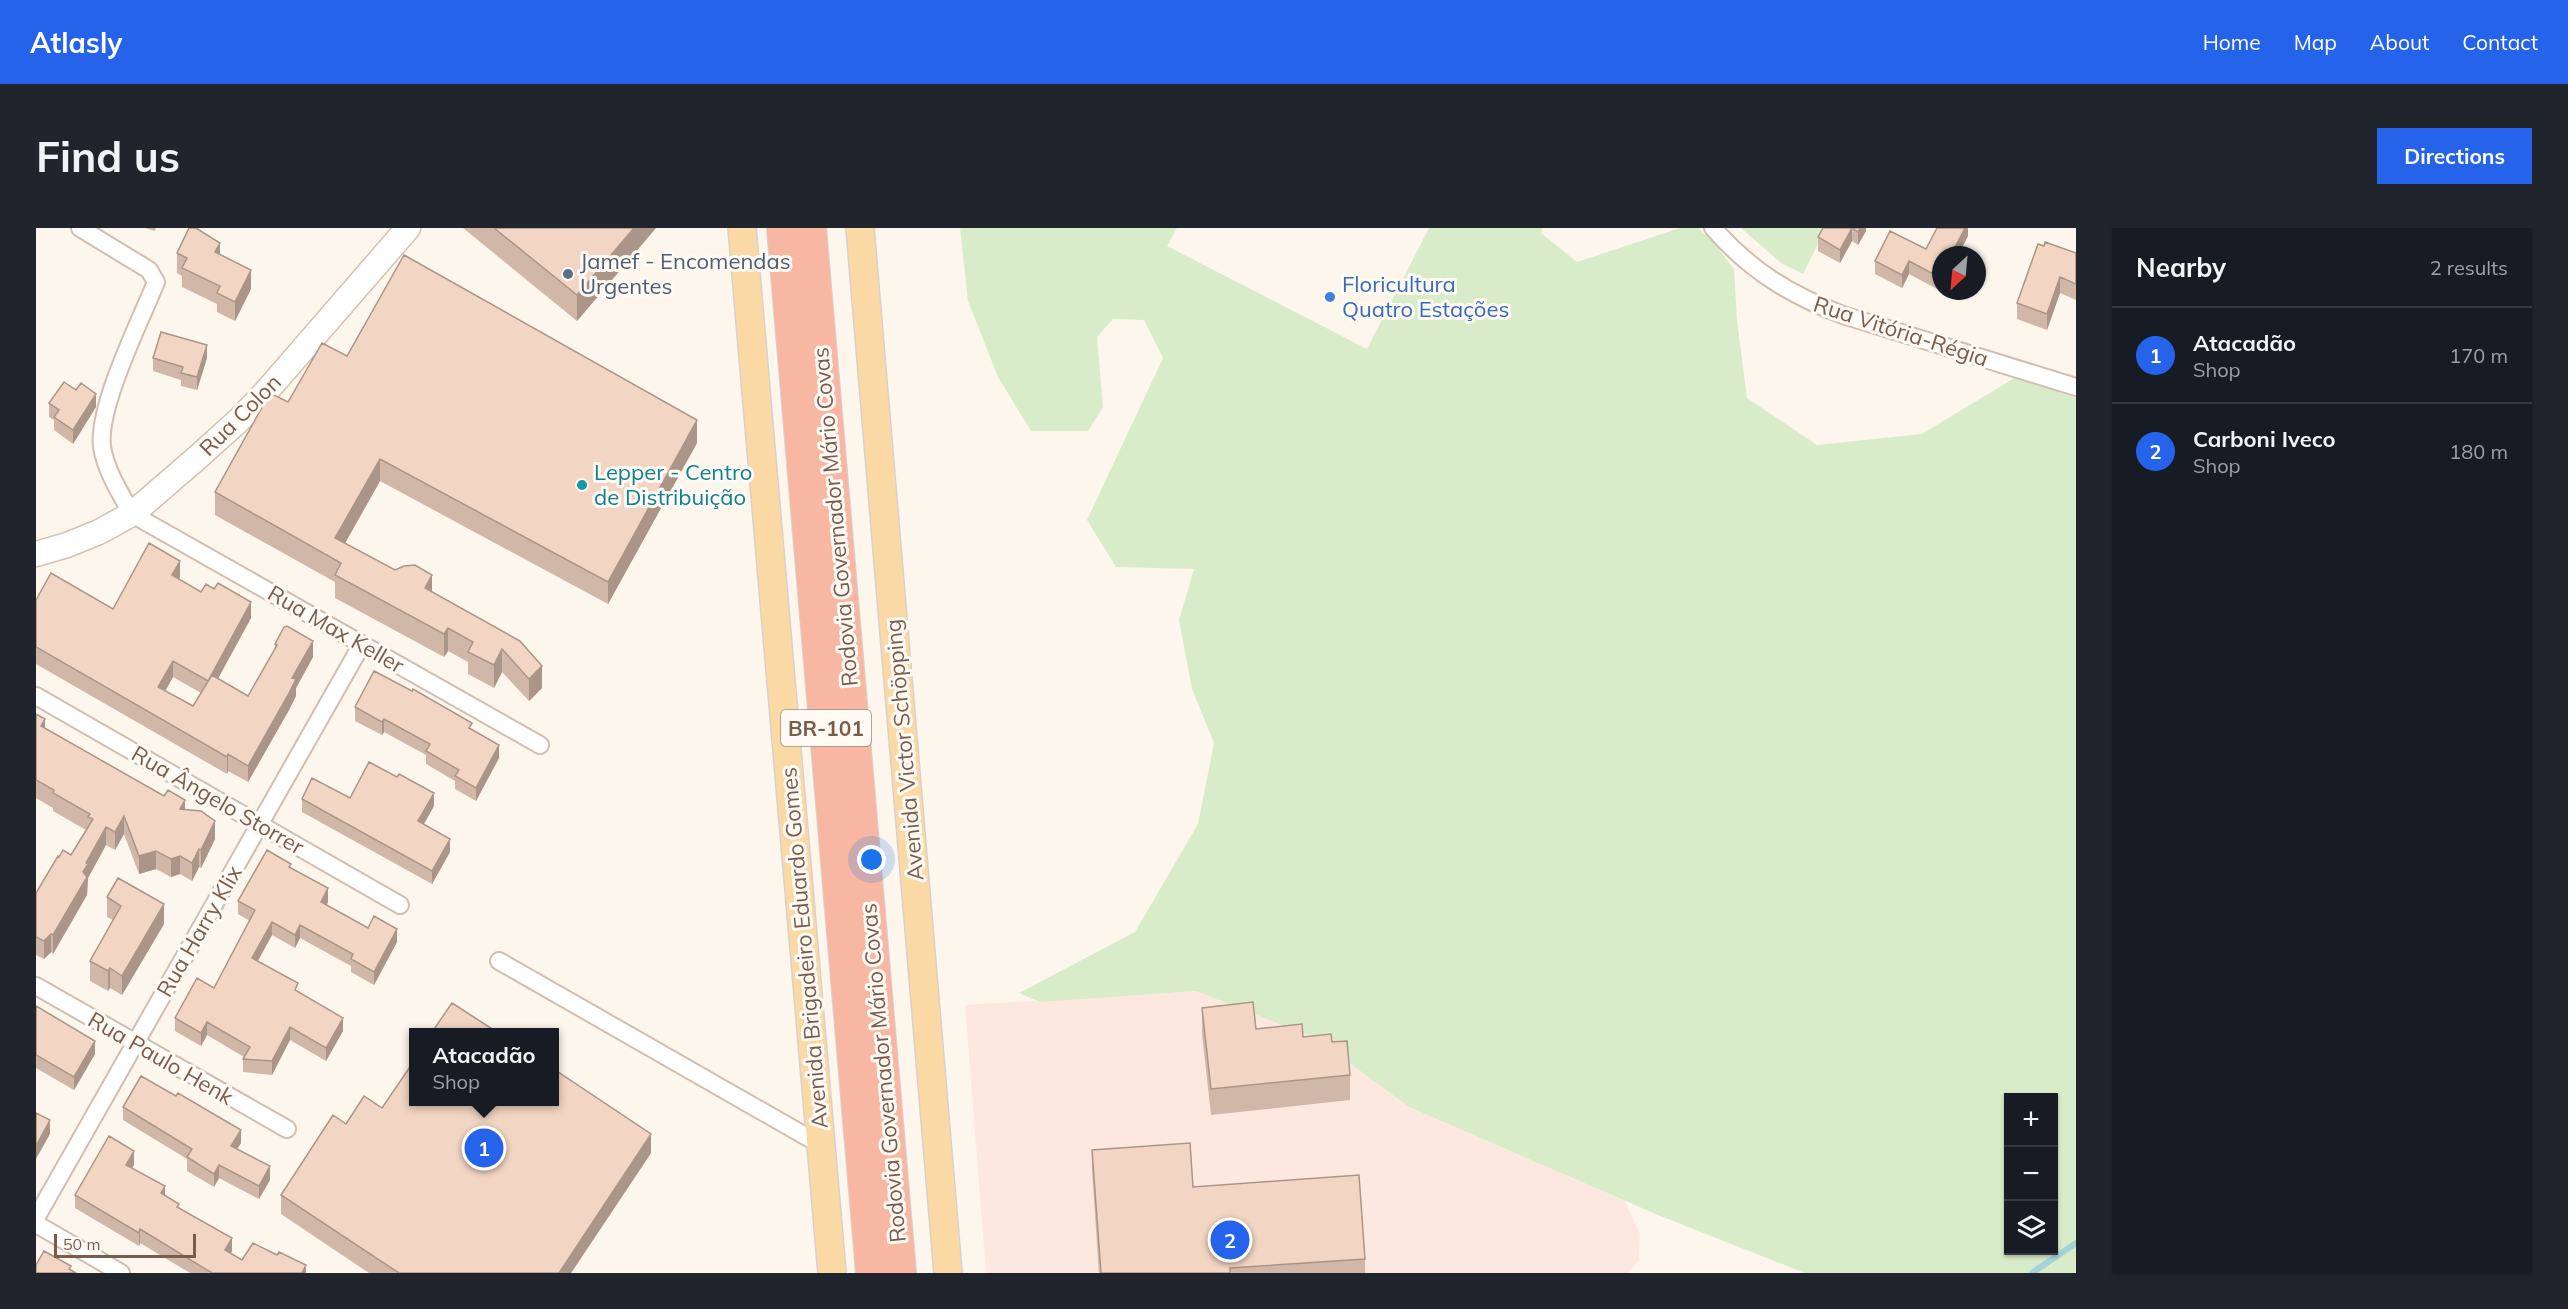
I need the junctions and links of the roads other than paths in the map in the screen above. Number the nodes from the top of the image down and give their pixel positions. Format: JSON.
{"nodes":[{"id":1,"x":80,"y":228,"type":"edge"},
{"id":2,"x":408,"y":228,"type":"edge"},
{"id":3,"x":741,"y":228,"type":"edge"},
{"id":4,"x":783,"y":228,"type":"edge"},
{"id":5,"x":810,"y":228,"type":"edge"},
{"id":6,"x":860,"y":228,"type":"edge"},
{"id":7,"x":1713,"y":228,"type":"edge"},
{"id":8,"x":2076,"y":387,"type":"edge"},
{"id":9,"x":132,"y":514,"type":"junction"},
{"id":10,"x":36,"y":554,"type":"edge"},
{"id":11,"x":362,"y":644,"type":"junction"},
{"id":12,"x":36,"y":696,"type":"edge"},
{"id":13,"x":540,"y":745,"type":"dead end"},
{"id":14,"x":259,"y":824,"type":"junction"},
{"id":15,"x":400,"y":905,"type":"dead end"},
{"id":16,"x":499,"y":961,"type":"dead end"},
{"id":17,"x":36,"y":986,"type":"edge"},
{"id":18,"x":135,"y":1043,"type":"junction"},
{"id":19,"x":287,"y":1129,"type":"dead end"},
{"id":20,"x":821,"y":1145,"type":"junction"},
{"id":21,"x":36,"y":1218,"type":"edge"},
{"id":22,"x":36,"y":1224,"type":"edge"},
{"id":23,"x":121,"y":1273,"type":"edge"},
{"id":24,"x":832,"y":1273,"type":"edge"},
{"id":25,"x":872,"y":1273,"type":"edge"},
{"id":26,"x":900,"y":1273,"type":"edge"},
{"id":27,"x":948,"y":1273,"type":"edge"}],
"edges":[{"from":1,"to":9,"type":"street"},
{"from":2,"to":9,"type":"street","name":"Rua Colon"},
{"from":3,"to":20,"type":"main road","name":"Avenida Brigadeiro Eduardo Gomes"},
{"from":4,"to":25,"type":"highway","name":"Rodovia Governador Mário Covas","number":"BR-101"},
{"from":5,"to":26,"type":"highway","name":"Rodovia Governador Mário Covas","number":"BR-101"},
{"from":6,"to":27,"type":"main road","name":"Avenida Victor Schöpping"},
{"from":7,"to":8,"type":"street","name":"Rua Vitória-Régia"},
{"from":9,"to":10,"type":"street","name":"Rua Colon"},
{"from":9,"to":11,"type":"street","name":"Rua Max Keller"},
{"from":11,"to":13,"type":"street","name":"Rua Max Keller"},
{"from":11,"to":14,"type":"street","name":"Rua Harry Klix"},
{"from":12,"to":14,"type":"street","name":"Rua Ângelo Storrer"},
{"from":14,"to":15,"type":"street","name":"Rua Ângelo Storrer"},
{"from":14,"to":18,"type":"street","name":"Rua Harry Klix"},
{"from":16,"to":20,"type":"street"},
{"from":17,"to":18,"type":"street","name":"Rua Paulo Henk"},
{"from":18,"to":19,"type":"street","name":"Rua Paulo Henk"},
{"from":18,"to":21,"type":"street","name":"Rua Harry Klix"},
{"from":20,"to":24,"type":"main road","name":"Avenida Brigadeiro Eduardo Gomes"},
{"from":22,"to":23,"type":"street"}]}
